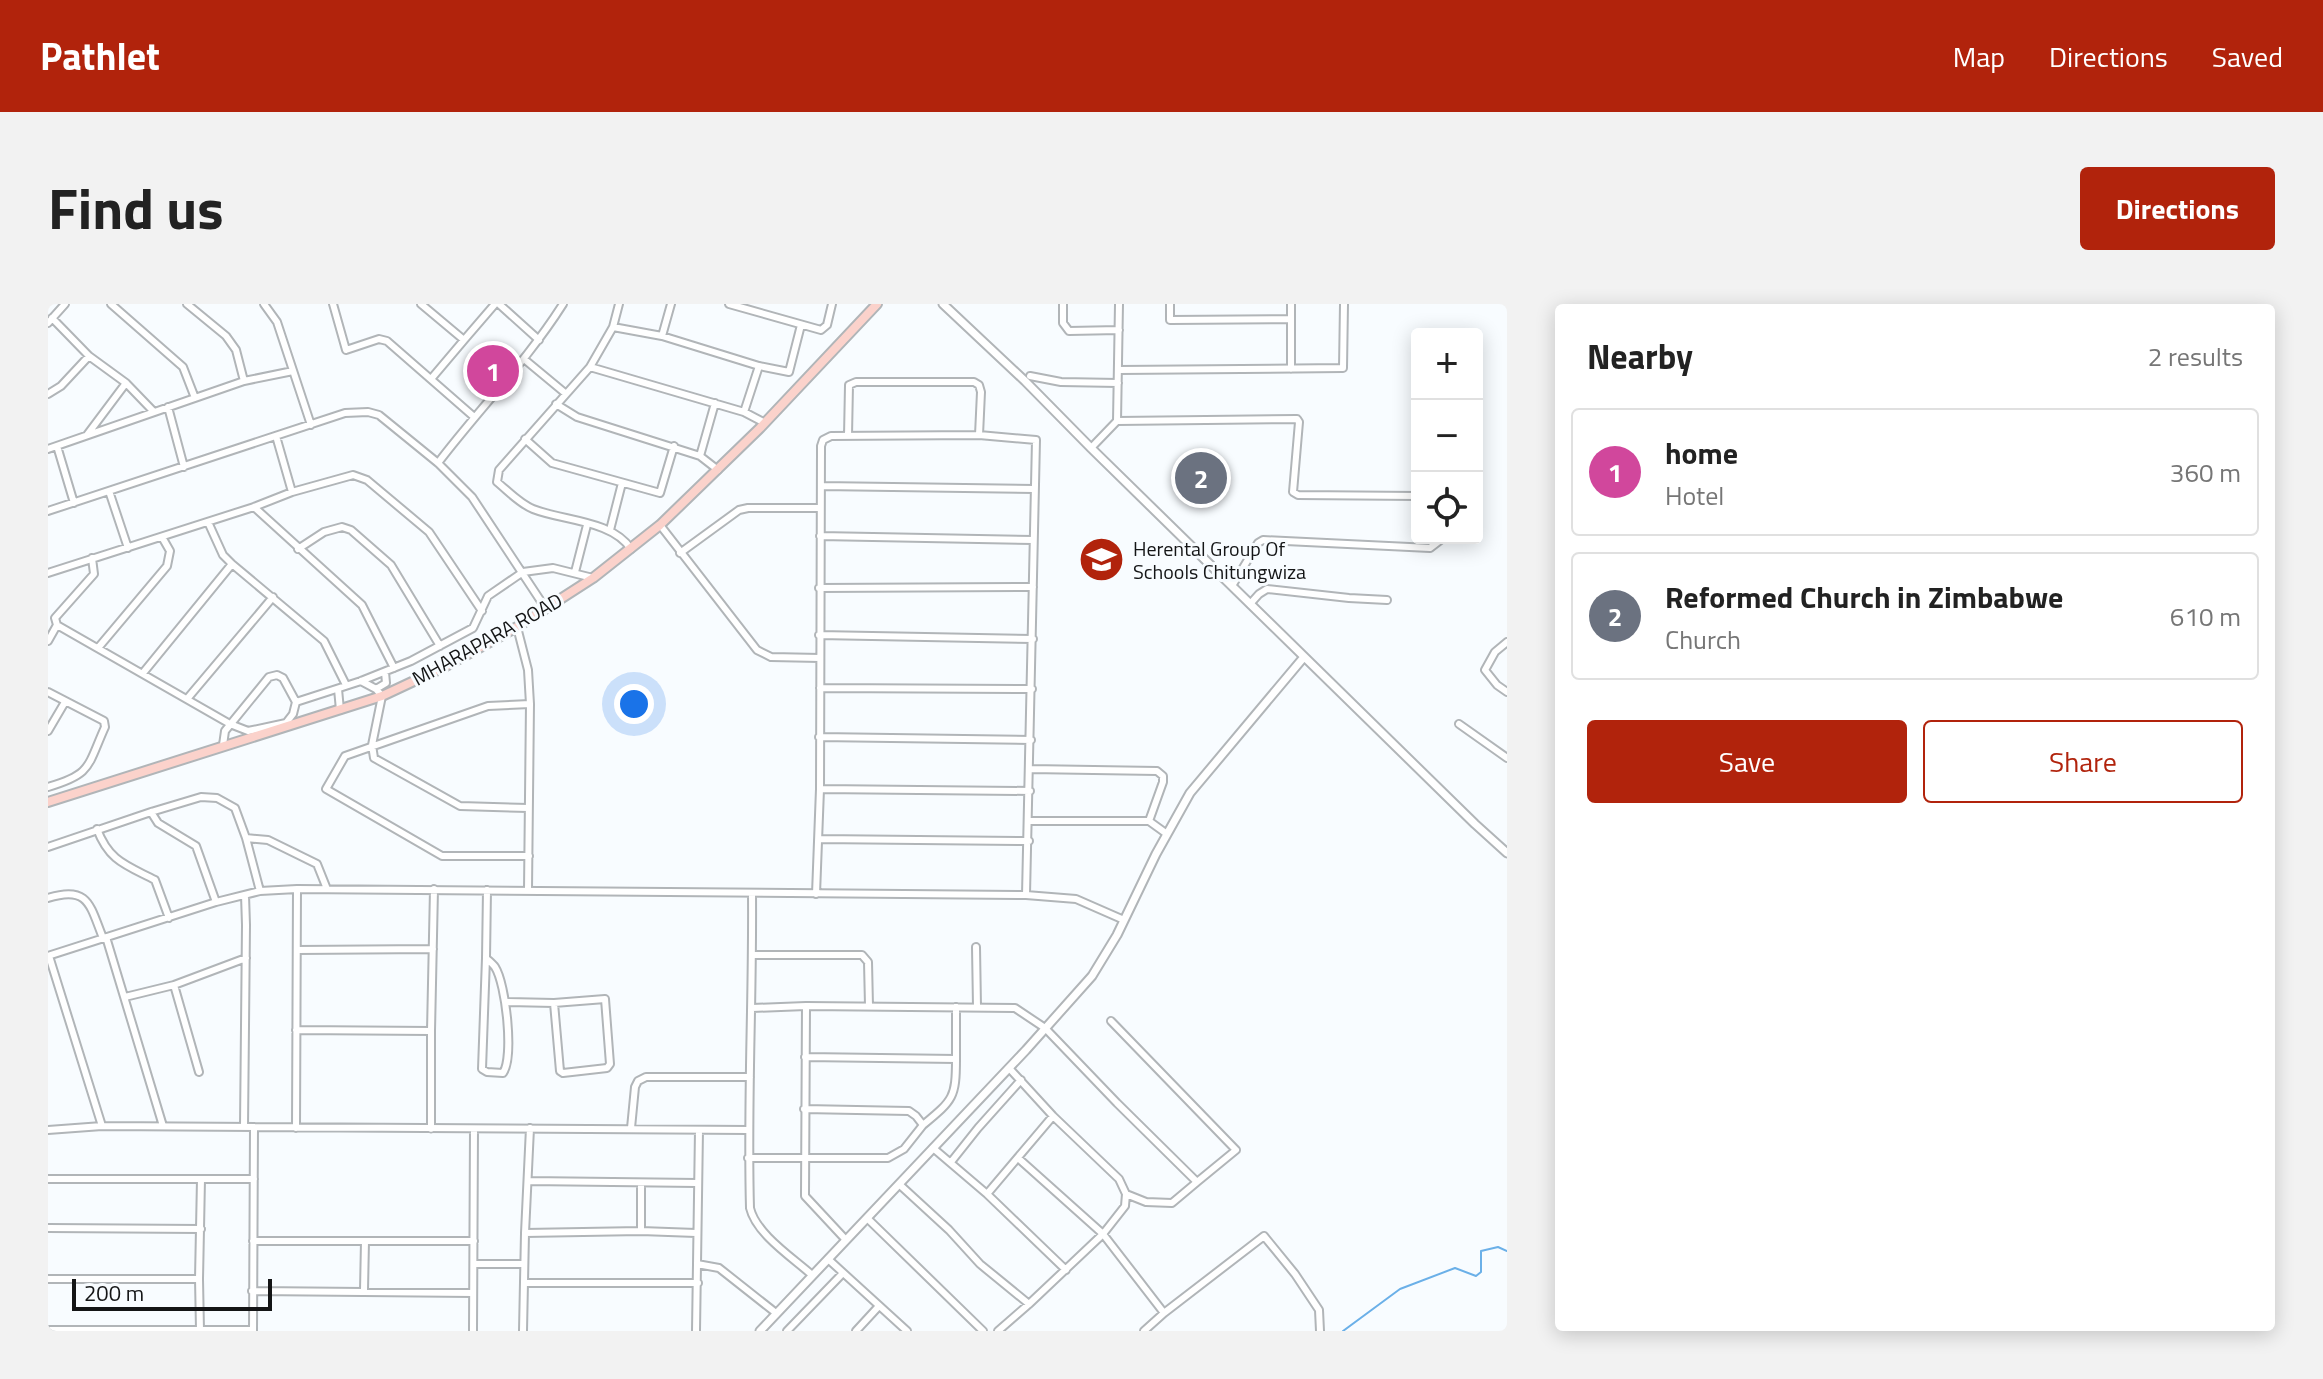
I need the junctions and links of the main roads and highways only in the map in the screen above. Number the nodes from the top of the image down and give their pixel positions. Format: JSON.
{"nodes":[{"id":1,"x":877,"y":304,"type":"edge"},
{"id":2,"x":48,"y":802,"type":"edge"}],
"edges":[{"from":1,"to":2,"type":"main road","name":"MHARAPARA ROAD"}]}
